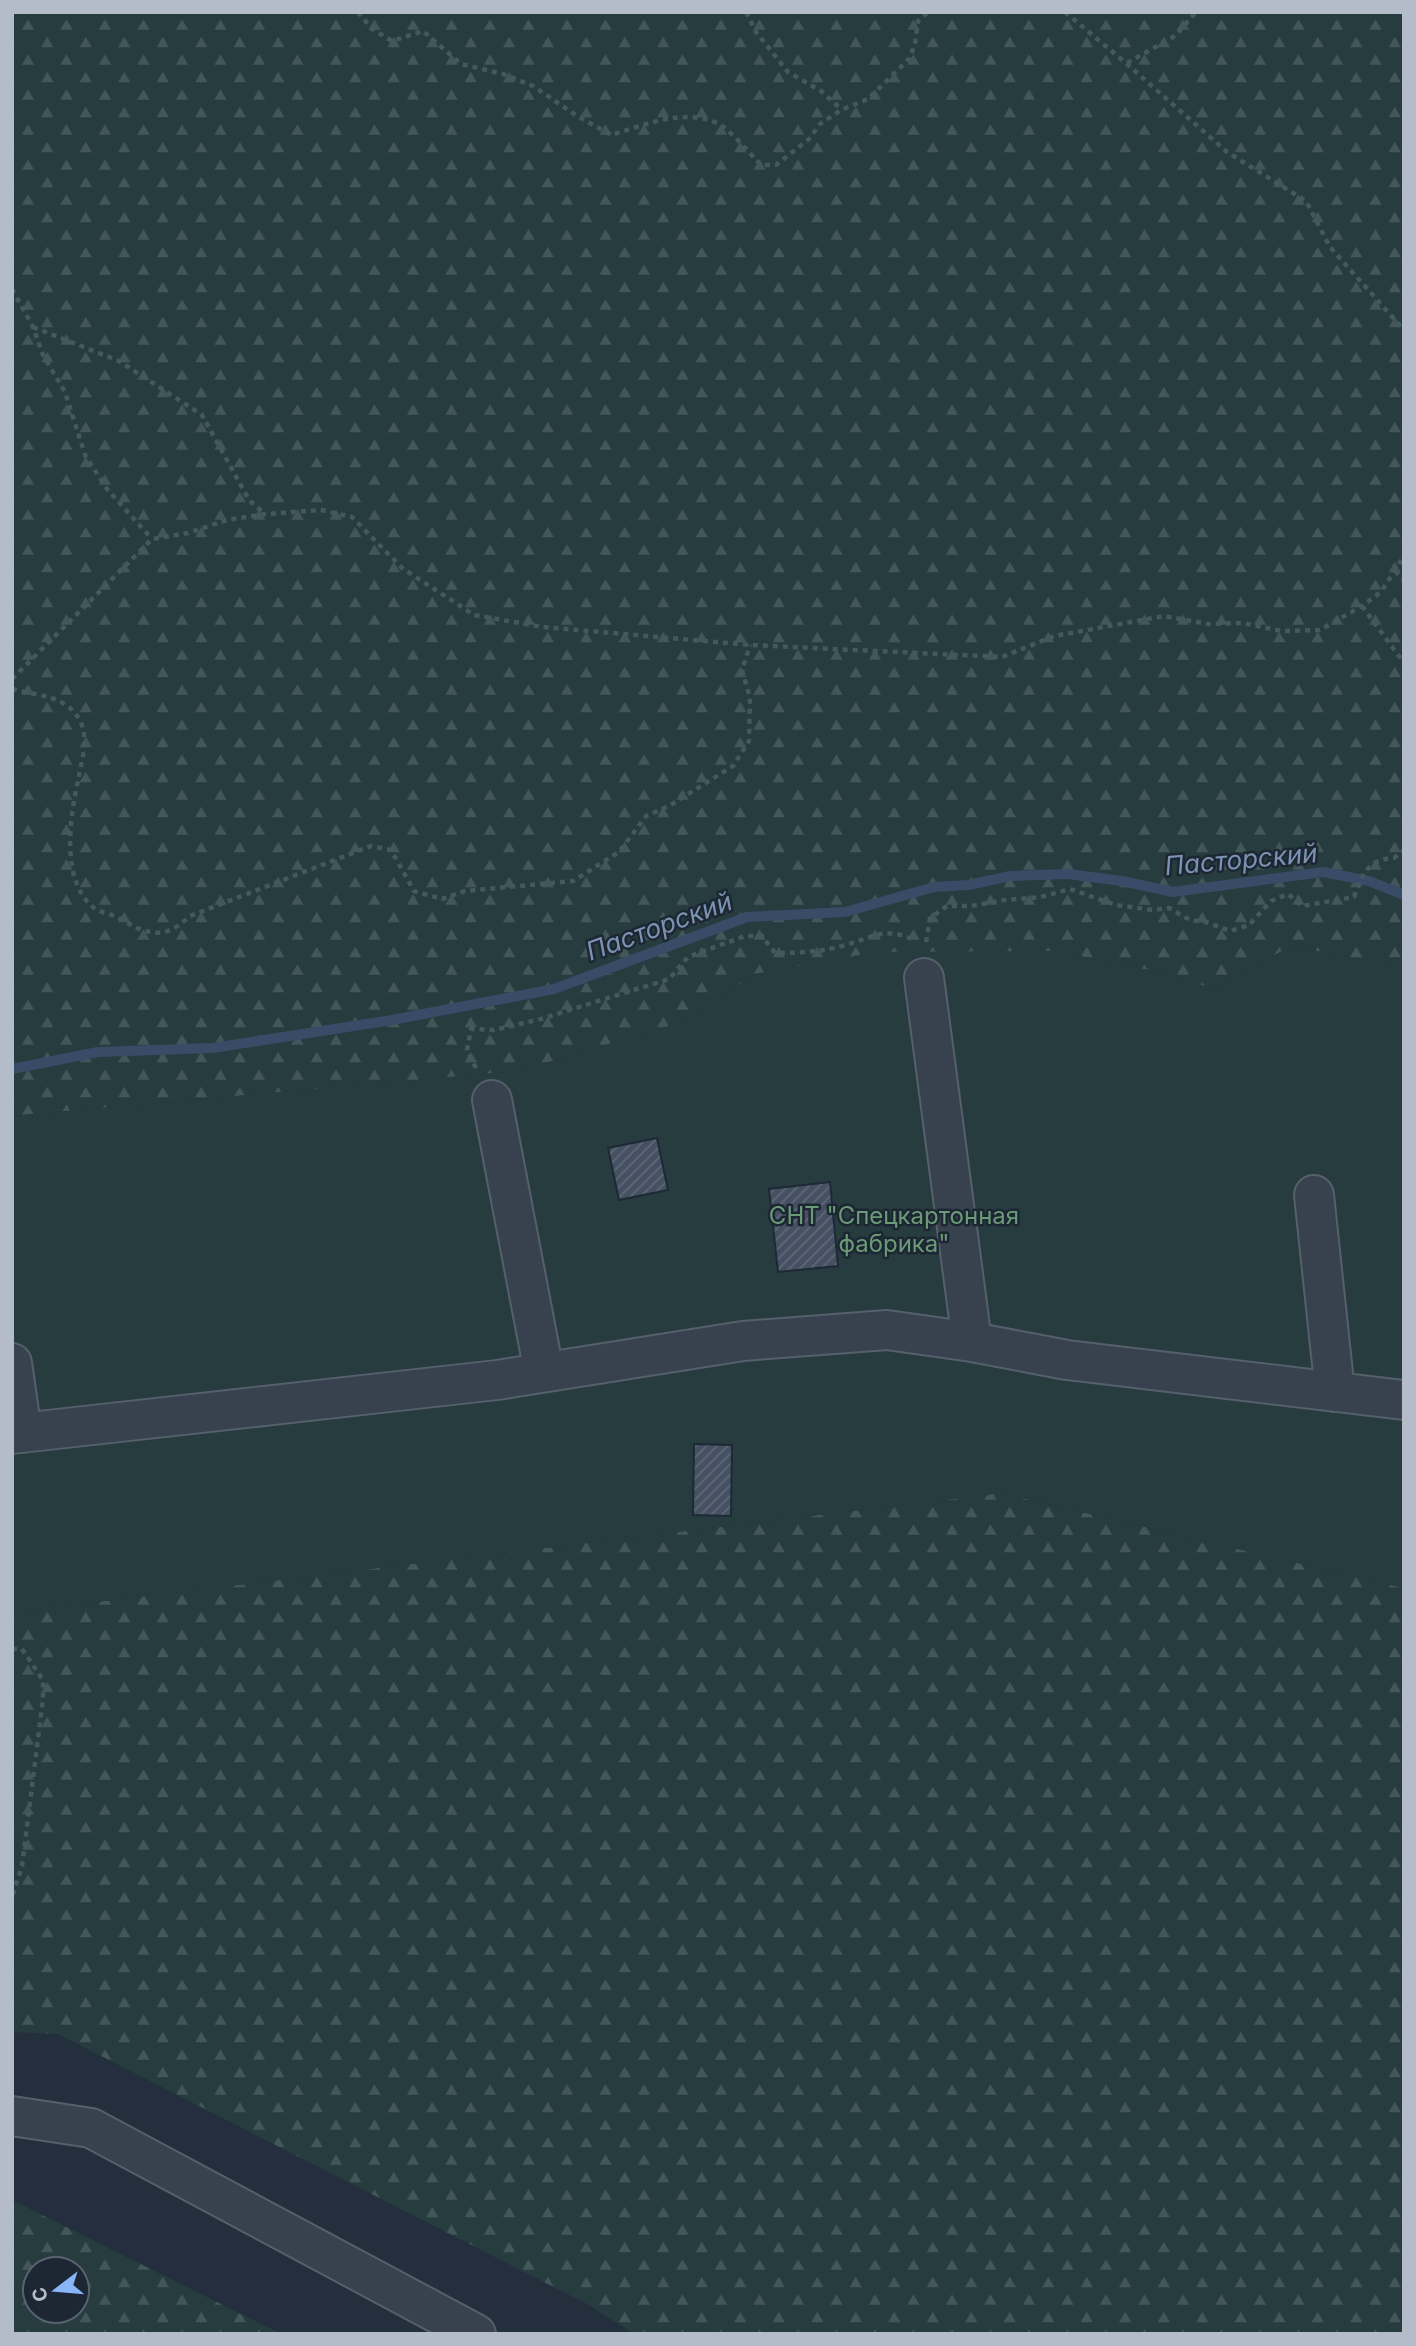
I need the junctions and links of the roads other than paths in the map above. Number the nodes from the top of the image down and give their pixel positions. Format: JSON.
{"nodes":[{"id":1,"x":924,"y":978,"type":"dead end"},
{"id":2,"x":492,"y":1100,"type":"road end"},
{"id":3,"x":1314,"y":1195,"type":"dead end"},
{"id":4,"x":972,"y":1342,"type":"junction"},
{"id":5,"x":12,"y":1363,"type":"edge"},
{"id":6,"x":544,"y":1372,"type":"junction"},
{"id":7,"x":1335,"y":1392,"type":"junction"},
{"id":8,"x":1404,"y":1399,"type":"edge"},
{"id":9,"x":17,"y":1434,"type":"edge"},
{"id":10,"x":12,"y":2116,"type":"edge"},
{"id":11,"x":476,"y":2334,"type":"edge"}],
"edges":[{"from":1,"to":4,"type":"street"},
{"from":2,"to":6,"type":"street"},
{"from":3,"to":7,"type":"street"},
{"from":4,"to":6,"type":"street"},
{"from":4,"to":7,"type":"street"},
{"from":5,"to":9,"type":"street"},
{"from":6,"to":9,"type":"street"},
{"from":7,"to":8,"type":"street"},
{"from":10,"to":11,"type":"street"}]}
